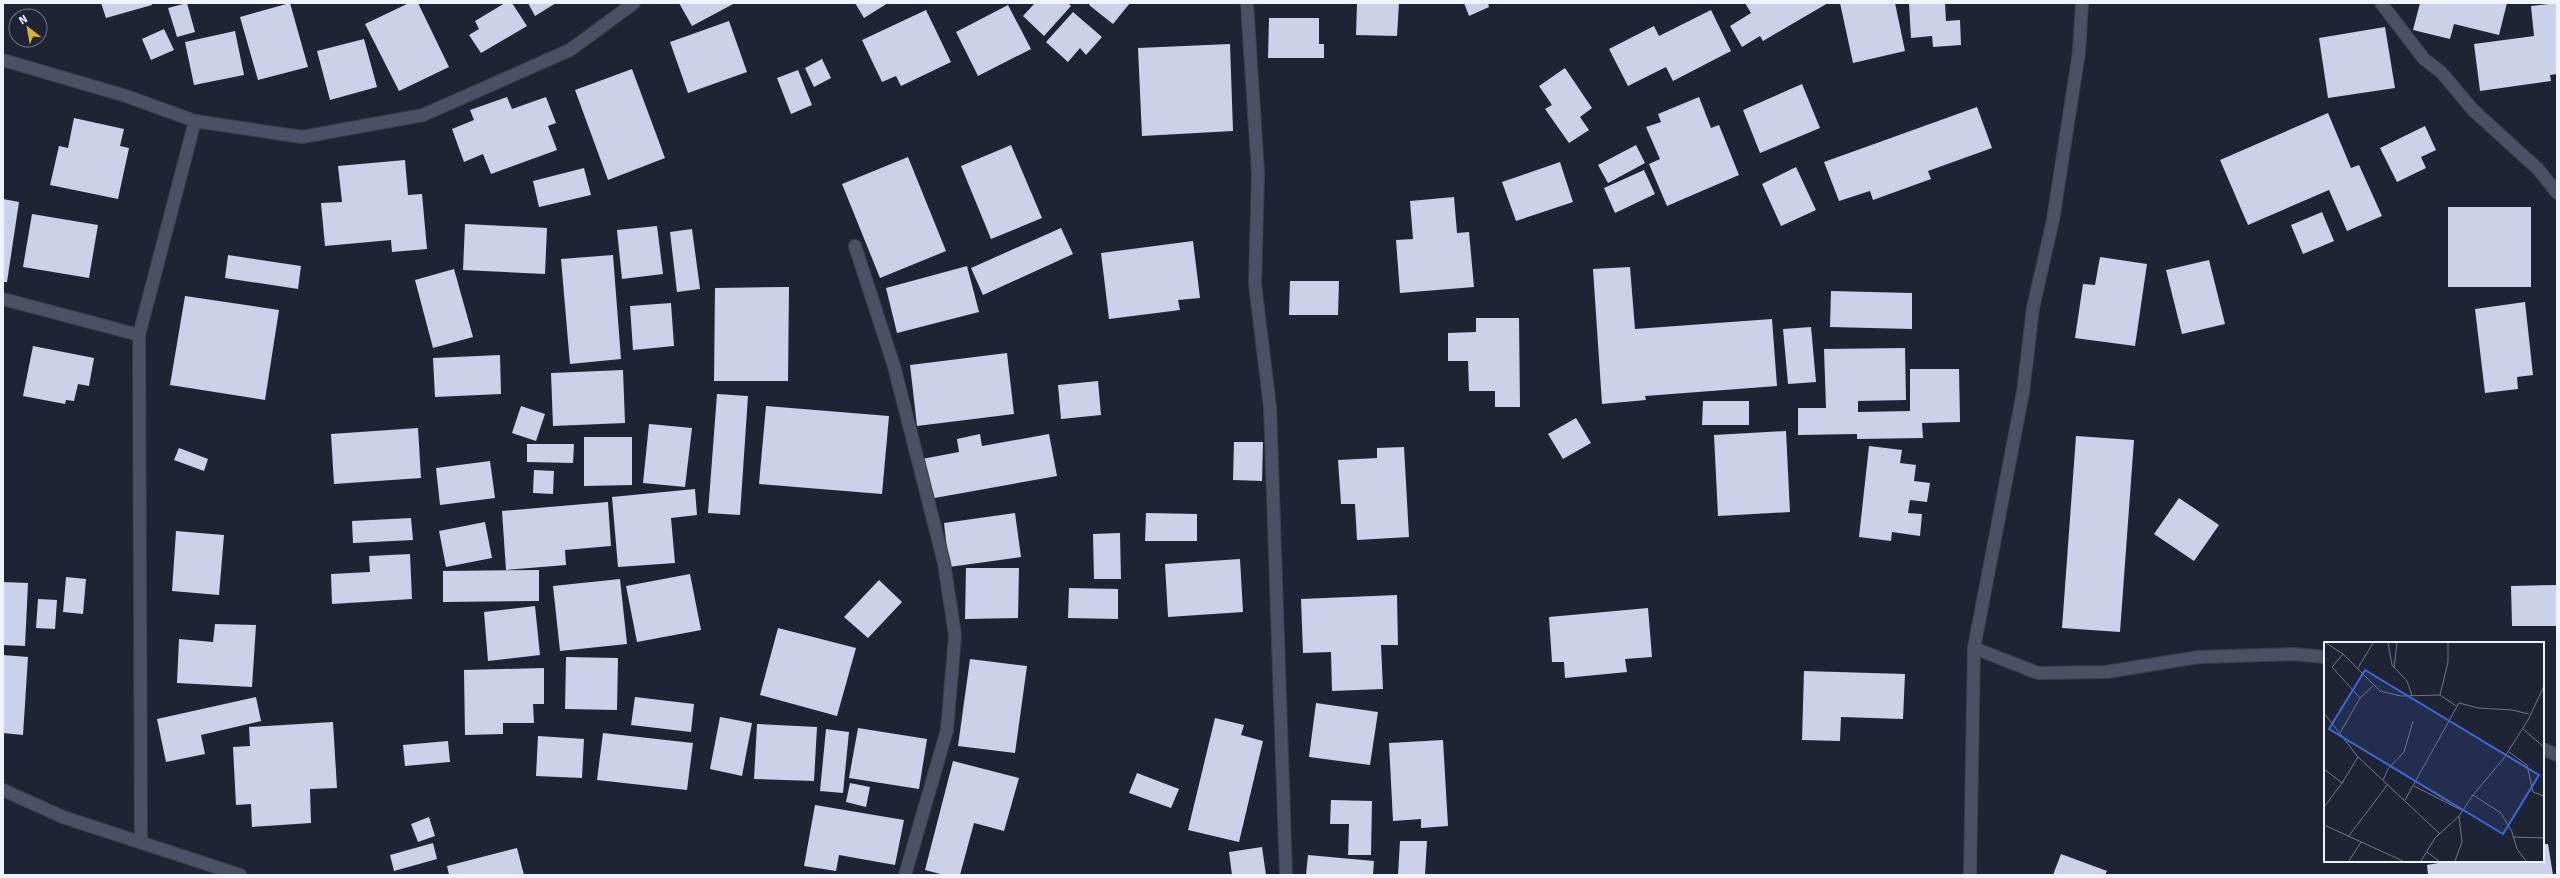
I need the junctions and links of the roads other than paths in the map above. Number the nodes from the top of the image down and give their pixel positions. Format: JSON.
{"nodes":[{"id":1,"x":634,"y":3,"type":"edge"},
{"id":2,"x":1247,"y":3,"type":"edge"},
{"id":3,"x":2082,"y":3,"type":"edge"},
{"id":4,"x":2380,"y":3,"type":"edge"},
{"id":5,"x":3,"y":60,"type":"edge"},
{"id":6,"x":195,"y":121,"type":"junction"},
{"id":7,"x":2557,"y":194,"type":"edge"},
{"id":8,"x":855,"y":246,"type":"dead end"},
{"id":9,"x":3,"y":299,"type":"edge"},
{"id":10,"x":139,"y":335,"type":"junction"},
{"id":11,"x":1974,"y":648,"type":"junction"},
{"id":12,"x":2324,"y":657,"type":"edge"},
{"id":13,"x":2544,"y":749,"type":"edge"},
{"id":14,"x":2557,"y":755,"type":"edge"},
{"id":15,"x":3,"y":790,"type":"edge"},
{"id":16,"x":141,"y":843,"type":"junction"},
{"id":17,"x":240,"y":875,"type":"edge"},
{"id":18,"x":905,"y":875,"type":"edge"},
{"id":19,"x":1286,"y":875,"type":"edge"},
{"id":20,"x":1970,"y":875,"type":"edge"}],
"edges":[{"from":1,"to":6,"type":"street"},
{"from":2,"to":19,"type":"street"},
{"from":3,"to":11,"type":"street"},
{"from":4,"to":7,"type":"street"},
{"from":5,"to":6,"type":"street"},
{"from":6,"to":10,"type":"street"},
{"from":8,"to":18,"type":"street"},
{"from":9,"to":10,"type":"street"},
{"from":10,"to":16,"type":"street"},
{"from":11,"to":12,"type":"street"},
{"from":11,"to":20,"type":"street"},
{"from":13,"to":14,"type":"street"},
{"from":15,"to":16,"type":"street"},
{"from":16,"to":17,"type":"street"}]}
